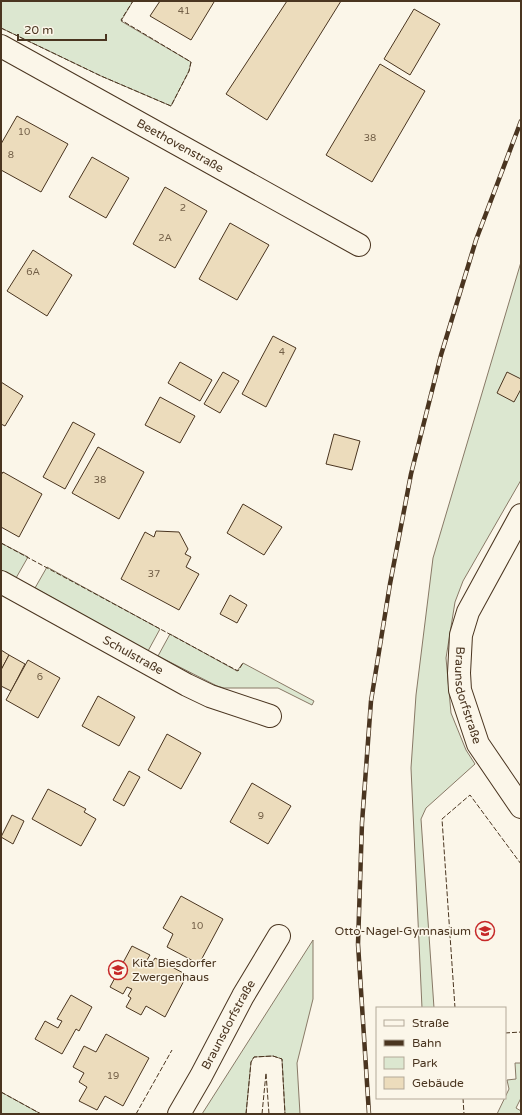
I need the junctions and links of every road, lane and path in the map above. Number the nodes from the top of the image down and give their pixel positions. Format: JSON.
{"nodes":[{"id":1,"x":1,"y":46,"type":"edge"},
{"id":2,"x":359,"y":245,"type":"dead end"},
{"id":3,"x":521,"y":515,"type":"edge"},
{"id":4,"x":1,"y":582,"type":"edge"},
{"id":5,"x":270,"y":716,"type":"dead end"},
{"id":6,"x":521,"y":807,"type":"edge"},
{"id":7,"x":279,"y":936,"type":"dead end"},
{"id":8,"x":179,"y":1114,"type":"edge"}],
"edges":[{"from":1,"to":2,"type":"street","name":"Beethovenstraße"},
{"from":3,"to":6,"type":"street","name":"Braunsdorfstraße"},
{"from":4,"to":5,"type":"street","name":"Schulstraße"},
{"from":7,"to":8,"type":"street","name":"Braunsdorfstraße"}]}
